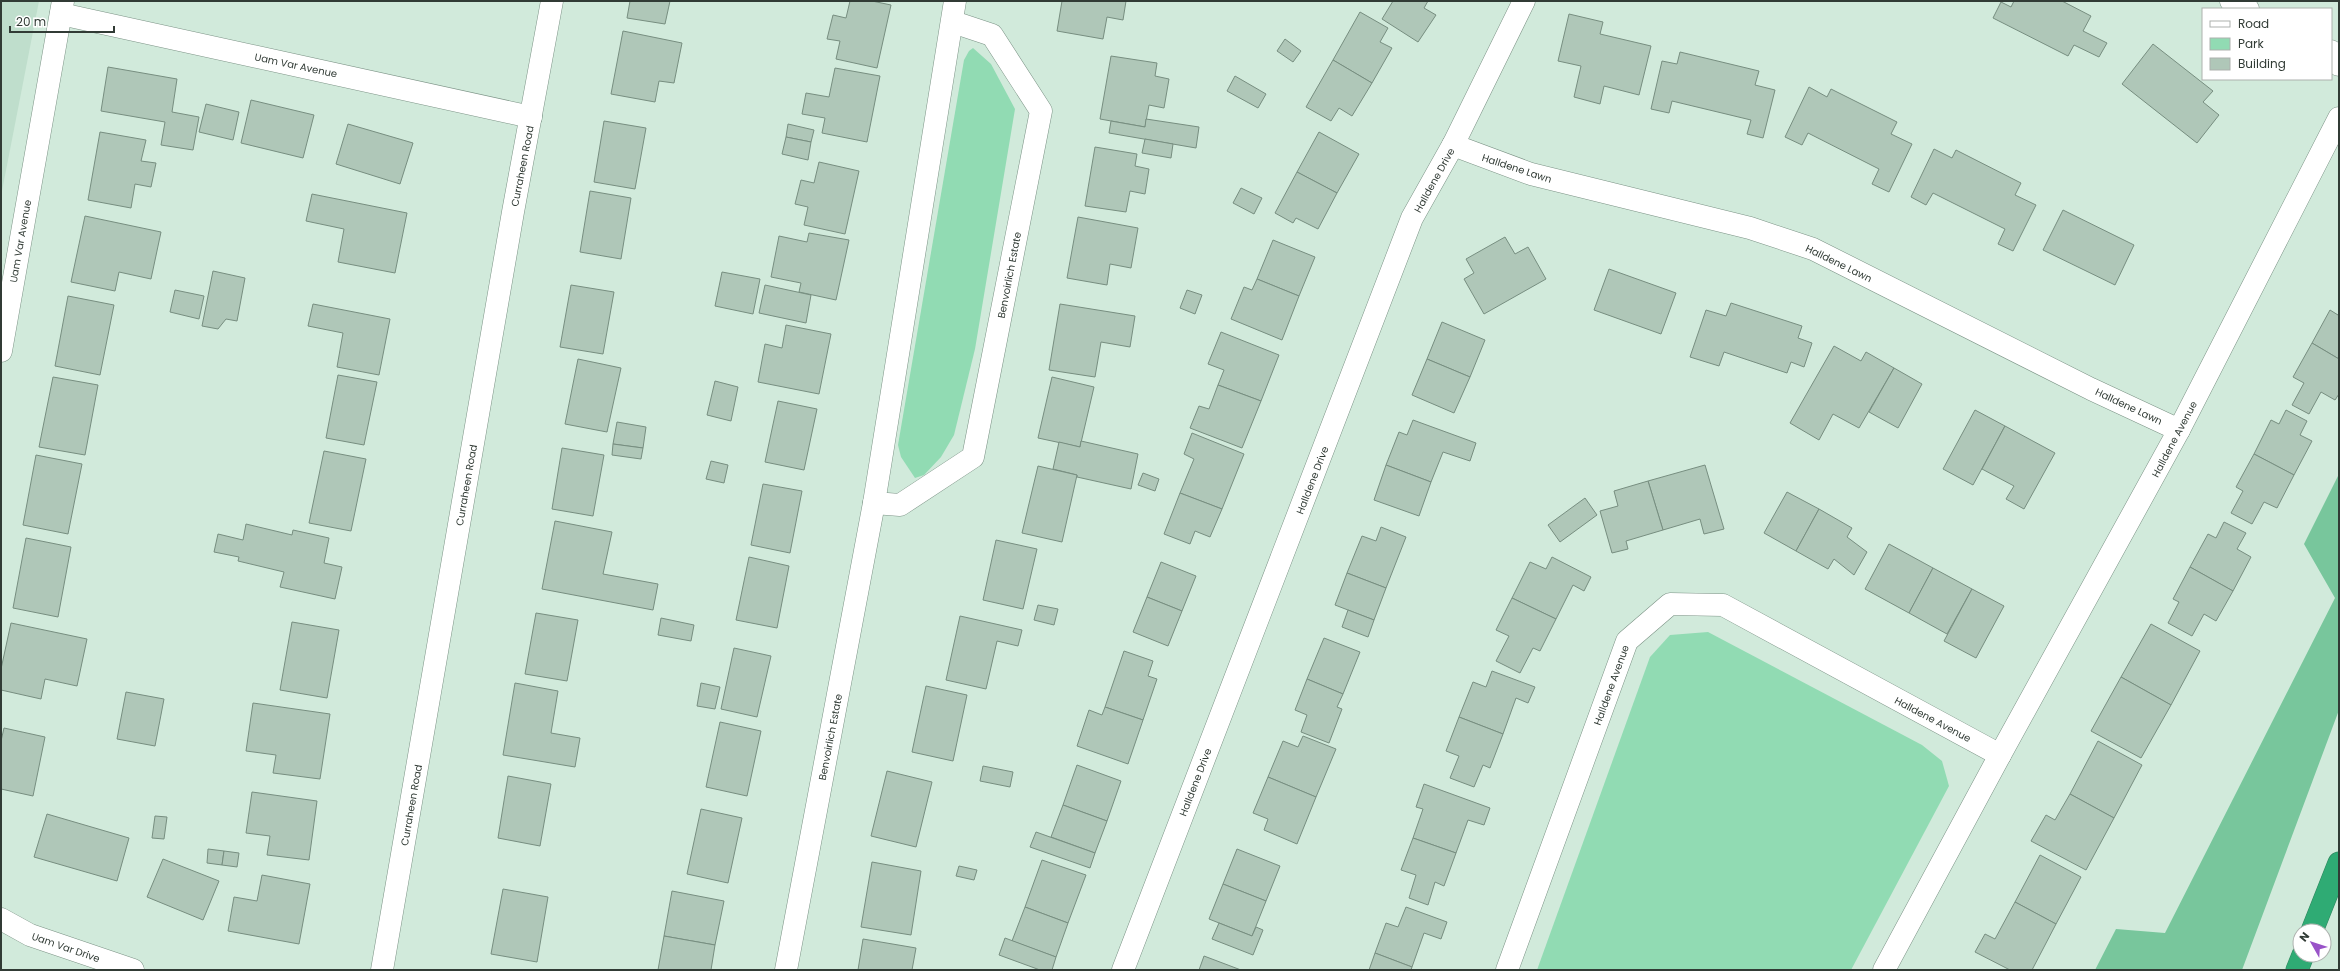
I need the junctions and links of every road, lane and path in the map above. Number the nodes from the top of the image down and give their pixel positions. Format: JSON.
{"nodes":[{"id":1,"x":552,"y":1,"type":"edge"},
{"id":2,"x":1524,"y":1,"type":"edge"},
{"id":3,"x":2231,"y":1,"type":"edge"},
{"id":4,"x":62,"y":7,"type":"edge"},
{"id":5,"x":2246,"y":8,"type":"edge"},
{"id":6,"x":954,"y":11,"type":"edge"},
{"id":7,"x":2332,"y":53,"type":"edge"},
{"id":8,"x":2339,"y":65,"type":"edge"},
{"id":9,"x":531,"y":117,"type":"junction"},
{"id":10,"x":2339,"y":118,"type":"edge"},
{"id":11,"x":1454,"y":145,"type":"junction"},
{"id":12,"x":1,"y":351,"type":"edge"},
{"id":13,"x":2180,"y":430,"type":"junction"},
{"id":14,"x":874,"y":503,"type":"junction"},
{"id":15,"x":2000,"y":755,"type":"junction"},
{"id":16,"x":2339,"y":863,"type":"edge"},
{"id":17,"x":1,"y":919,"type":"edge"},
{"id":18,"x":2315,"y":923,"type":"edge"},
{"id":19,"x":133,"y":970,"type":"edge"},
{"id":20,"x":382,"y":970,"type":"edge"},
{"id":21,"x":786,"y":970,"type":"edge"},
{"id":22,"x":1123,"y":970,"type":"edge"},
{"id":23,"x":1507,"y":970,"type":"edge"},
{"id":24,"x":1884,"y":970,"type":"edge"}],
"edges":[{"from":1,"to":9,"type":"street","name":"Curraheen Road"},
{"from":2,"to":11,"type":"street","name":"Halldene Drive"},
{"from":3,"to":5,"type":"street"},
{"from":4,"to":9,"type":"street","name":"Uam Var Avenue"},
{"from":4,"to":12,"type":"street","name":"Uam Var Avenue"},
{"from":6,"to":14,"type":"street","name":"Benvoirlich Estate"},
{"from":6,"to":14,"type":"street","name":"Benvoirlich Estate"},
{"from":7,"to":8,"type":"street"},
{"from":9,"to":20,"type":"street","name":"Curraheen Road"},
{"from":10,"to":13,"type":"street","name":"Halldene Avenue"},
{"from":11,"to":13,"type":"street","name":"Halldene Lawn"},
{"from":11,"to":22,"type":"street","name":"Halldene Drive"},
{"from":13,"to":15,"type":"street","name":"Halldene Avenue"},
{"from":14,"to":21,"type":"street","name":"Benvoirlich Estate"},
{"from":15,"to":23,"type":"street","name":"Halldene Avenue"},
{"from":15,"to":24,"type":"street","name":"Halldene Avenue"},
{"from":16,"to":18,"type":"highway"},
{"from":17,"to":19,"type":"street","name":"Uam Var Drive"}]}
